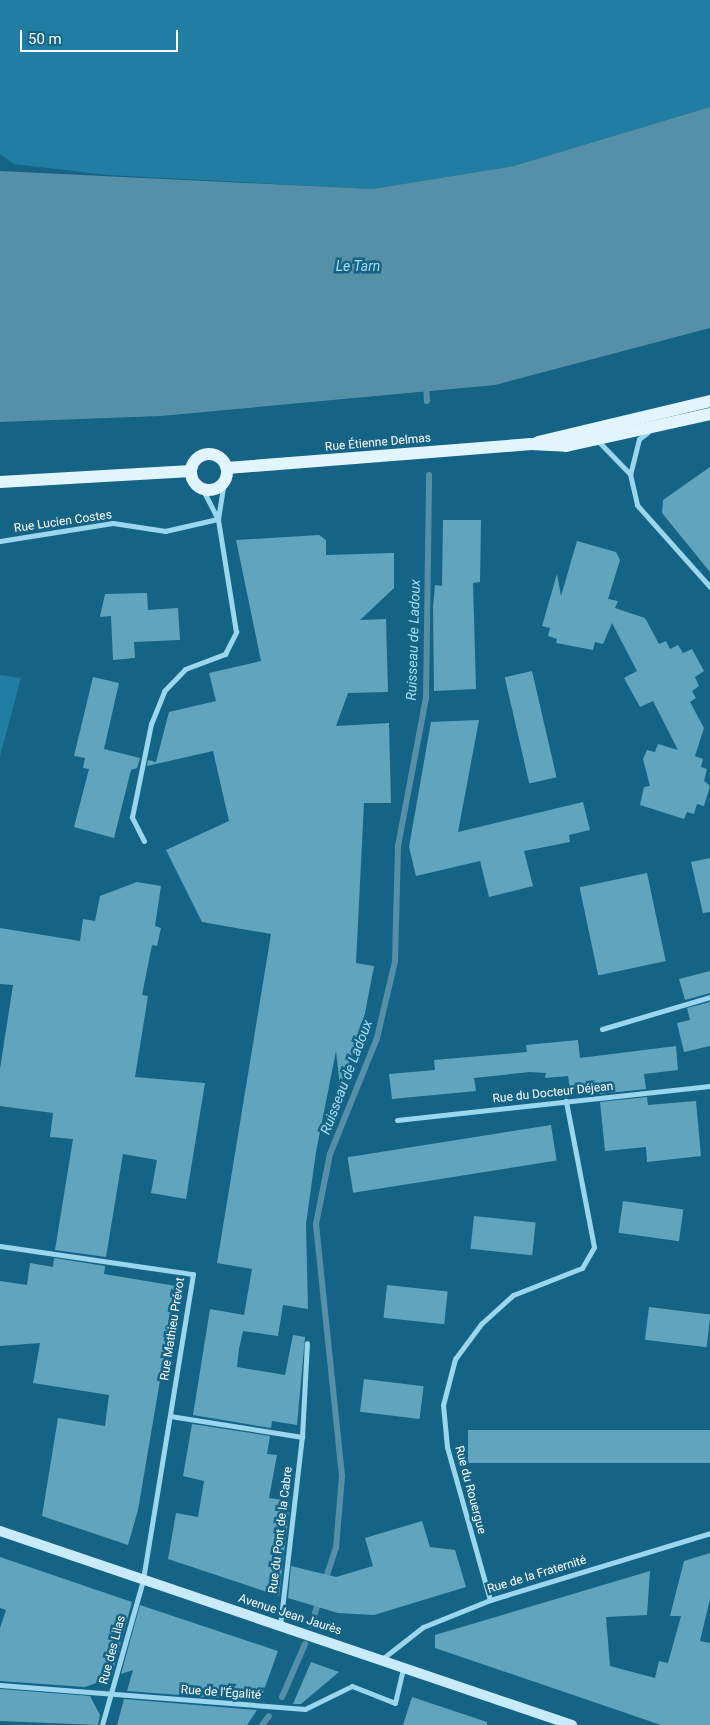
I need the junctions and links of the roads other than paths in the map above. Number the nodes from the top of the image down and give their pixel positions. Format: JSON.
{"nodes":[{"id":1,"x":710,"y":401,"type":"edge"},
{"id":2,"x":710,"y":414,"type":"edge"},
{"id":3,"x":655,"y":427,"type":"junction"},
{"id":4,"x":599,"y":442,"type":"junction"},
{"id":5,"x":531,"y":444,"type":"junction"},
{"id":6,"x":227,"y":468,"type":"junction"},
{"id":7,"x":191,"y":471,"type":"junction"},
{"id":8,"x":630,"y":474,"type":"junction"},
{"id":9,"x":0,"y":482,"type":"edge"},
{"id":10,"x":224,"y":482,"type":"junction"},
{"id":11,"x":203,"y":490,"type":"junction"},
{"id":12,"x":218,"y":519,"type":"junction"},
{"id":13,"x":0,"y":541,"type":"edge"},
{"id":14,"x":710,"y":587,"type":"edge"},
{"id":15,"x":144,"y":841,"type":"dead end"},
{"id":16,"x":710,"y":997,"type":"edge"},
{"id":17,"x":602,"y":1029,"type":"dead end"},
{"id":18,"x":710,"y":1086,"type":"edge"},
{"id":19,"x":566,"y":1101,"type":"junction"},
{"id":20,"x":397,"y":1120,"type":"dead end"},
{"id":21,"x":0,"y":1246,"type":"edge"},
{"id":22,"x":307,"y":1343,"type":"dead end"},
{"id":23,"x":170,"y":1416,"type":"junction"},
{"id":24,"x":302,"y":1437,"type":"junction"},
{"id":25,"x":0,"y":1531,"type":"edge"},
{"id":26,"x":710,"y":1533,"type":"edge"},
{"id":27,"x":143,"y":1580,"type":"junction"},
{"id":28,"x":490,"y":1600,"type":"junction"},
{"id":29,"x":280,"y":1626,"type":"junction"},
{"id":30,"x":382,"y":1659,"type":"junction"},
{"id":31,"x":403,"y":1666,"type":"junction"},
{"id":32,"x":0,"y":1686,"type":"edge"},
{"id":33,"x":110,"y":1695,"type":"junction"},
{"id":34,"x":102,"y":1725,"type":"edge"},
{"id":35,"x":572,"y":1725,"type":"edge"}],
"edges":[{"from":1,"to":5,"type":"main road","name":"Rue Étienne Delmas"},
{"from":2,"to":3,"type":"main road","name":"Rue Étienne Delmas"},
{"from":3,"to":4,"type":"main road","name":"Rue Étienne Delmas"},
{"from":3,"to":8,"type":"street"},
{"from":4,"to":5,"type":"main road","name":"Rue Étienne Delmas"},
{"from":4,"to":8,"type":"street"},
{"from":5,"to":6,"type":"main road","name":"Rue Étienne Delmas"},
{"from":6,"to":7,"type":"main road"},
{"from":6,"to":10,"type":"main road"},
{"from":7,"to":9,"type":"main road"},
{"from":7,"to":11,"type":"main road"},
{"from":8,"to":14,"type":"street"},
{"from":10,"to":11,"type":"main road"},
{"from":10,"to":12,"type":"street"},
{"from":11,"to":12,"type":"street"},
{"from":12,"to":13,"type":"street","name":"Rue Lucien Costes"},
{"from":12,"to":15,"type":"street"},
{"from":16,"to":17,"type":"street"},
{"from":18,"to":19,"type":"street","name":"Rue du Docteur Déjean"},
{"from":19,"to":20,"type":"street","name":"Rue du Docteur Déjean"},
{"from":19,"to":28,"type":"street","name":"Rue du Rouergue"},
{"from":21,"to":23,"type":"street","name":"Rue Mathieu Prévot"},
{"from":22,"to":24,"type":"street","name":"Rue du Pont de la Cabre"},
{"from":23,"to":24,"type":"street"},
{"from":23,"to":27,"type":"street","name":"Rue Mathieu Prévot"},
{"from":24,"to":29,"type":"street","name":"Rue du Pont de la Cabre"},
{"from":25,"to":27,"type":"main road","name":"Avenue Jean Jaurès"},
{"from":26,"to":28,"type":"street","name":"Rue de la Fraternité"},
{"from":27,"to":29,"type":"main road","name":"Avenue Jean Jaurès"},
{"from":27,"to":33,"type":"street","name":"Rue des Lilas"},
{"from":28,"to":30,"type":"street","name":"Rue de la Fraternité"},
{"from":29,"to":30,"type":"main road","name":"Avenue Jean Jaurès"},
{"from":30,"to":31,"type":"main road","name":"Avenue Jean Jaurès"},
{"from":31,"to":33,"type":"street","name":"Rue de l'Égalité"},
{"from":31,"to":35,"type":"main road","name":"Avenue Jean Jaurès"},
{"from":32,"to":33,"type":"street","name":"Rue de l'Égalité"},
{"from":33,"to":34,"type":"street","name":"Rue des Lilas"}]}
